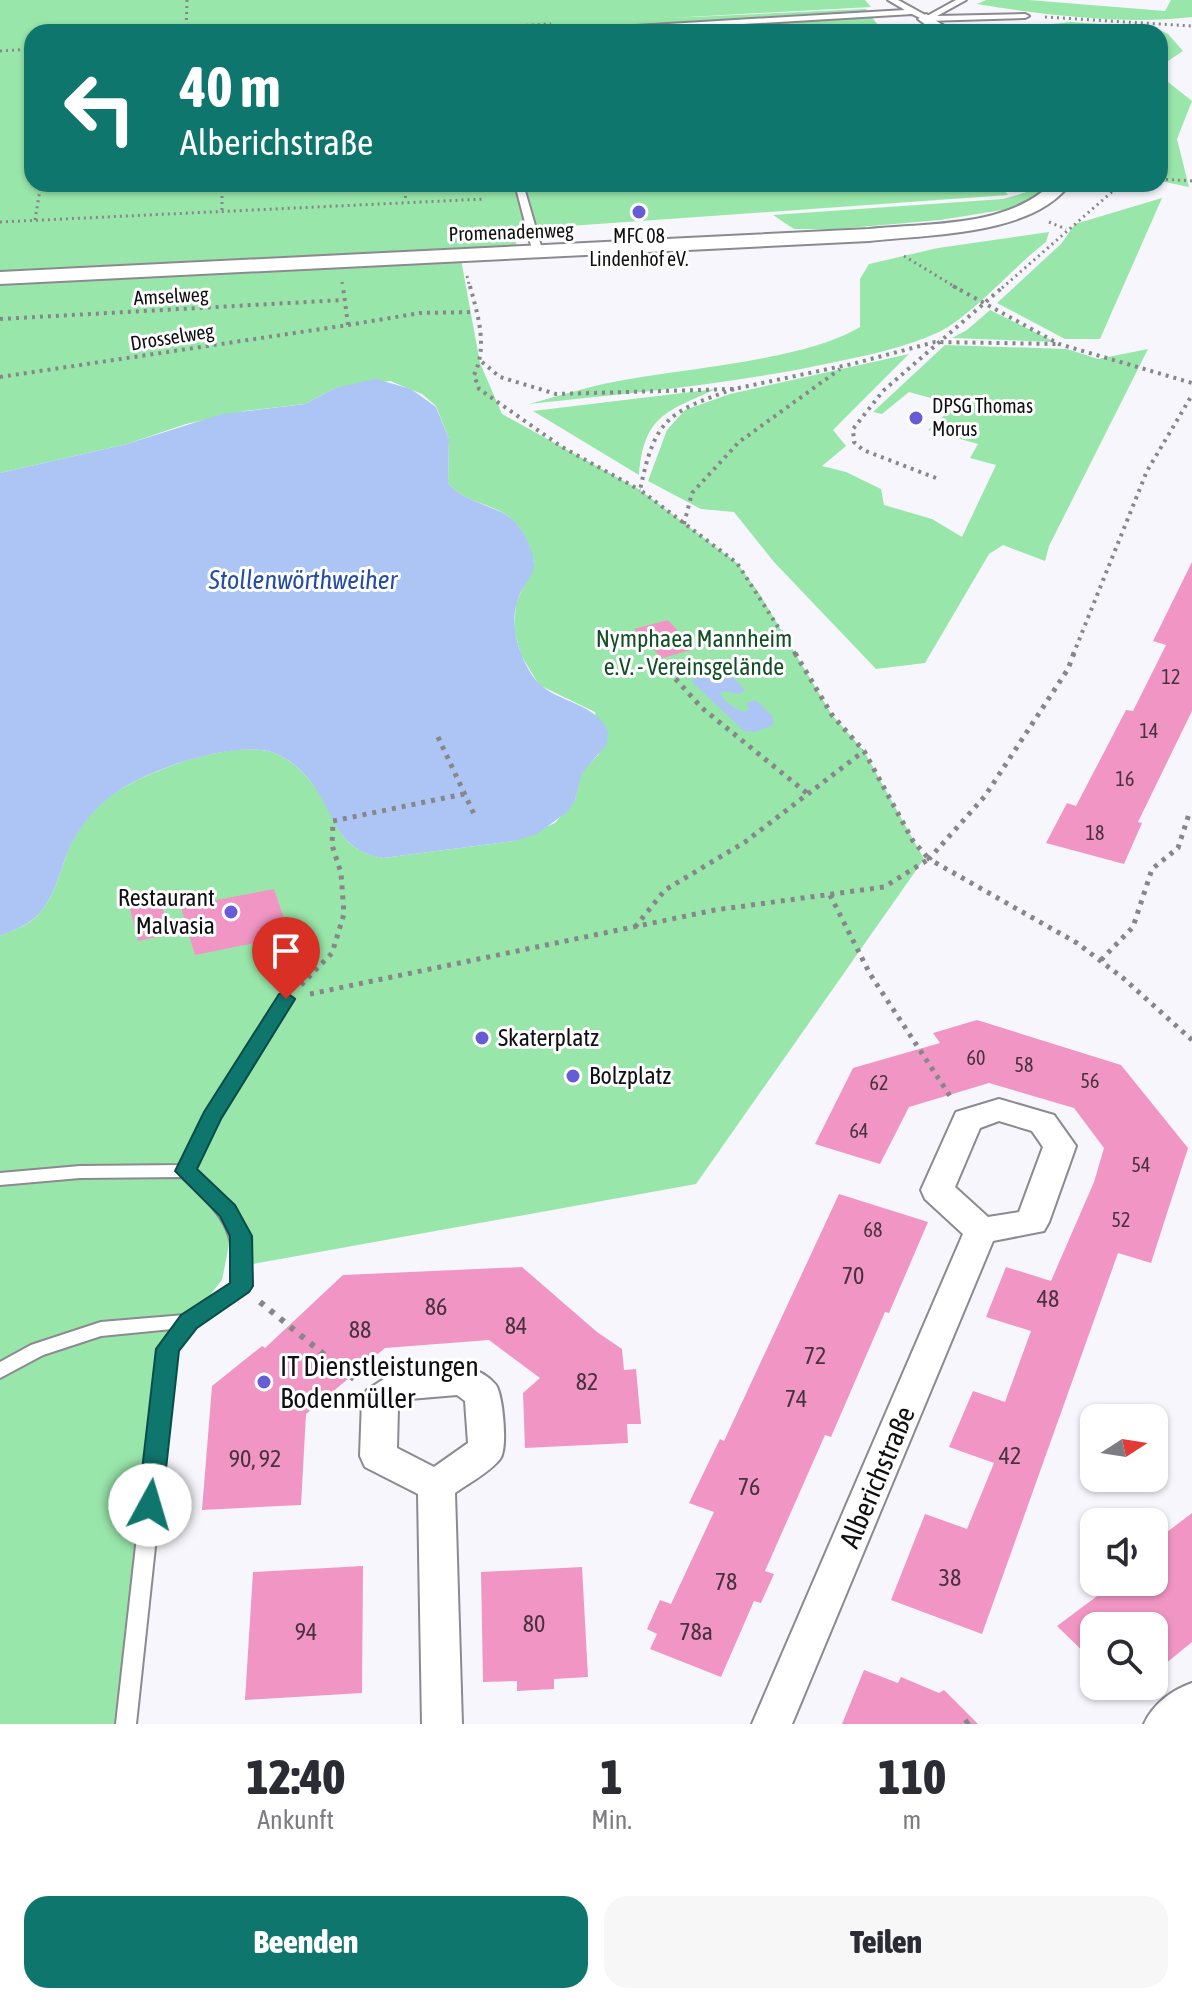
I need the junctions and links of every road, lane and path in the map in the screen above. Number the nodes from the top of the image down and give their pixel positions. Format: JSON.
{"nodes":[{"id":1,"x":187,"y":0,"type":"edge"},
{"id":2,"x":892,"y":0,"type":"edge"},
{"id":3,"x":962,"y":0,"type":"edge"},
{"id":4,"x":920,"y":15,"type":"junction"},
{"id":5,"x":1025,"y":16,"type":"joint"},
{"id":6,"x":186,"y":24,"type":"edge"},
{"id":7,"x":734,"y":24,"type":"edge"},
{"id":8,"x":933,"y":24,"type":"edge"},
{"id":9,"x":1159,"y":24,"type":"edge"},
{"id":10,"x":1168,"y":25,"type":"edge"},
{"id":11,"x":1192,"y":26,"type":"edge"},
{"id":12,"x":24,"y":50,"type":"edge"},
{"id":13,"x":0,"y":51,"type":"edge"},
{"id":14,"x":1168,"y":180,"type":"edge"},
{"id":15,"x":1192,"y":181,"type":"edge"},
{"id":16,"x":40,"y":192,"type":"edge"},
{"id":17,"x":222,"y":192,"type":"edge"},
{"id":18,"x":405,"y":192,"type":"edge"},
{"id":19,"x":521,"y":192,"type":"edge"},
{"id":20,"x":1053,"y":192,"type":"edge"},
{"id":21,"x":1111,"y":192,"type":"edge"},
{"id":22,"x":485,"y":199,"type":"dead end"},
{"id":23,"x":406,"y":202,"type":"junction"},
{"id":24,"x":222,"y":211,"type":"junction"},
{"id":25,"x":35,"y":220,"type":"junction"},
{"id":26,"x":0,"y":222,"type":"edge"},
{"id":27,"x":869,"y":235,"type":"junction"},
{"id":28,"x":538,"y":253,"type":"junction"},
{"id":29,"x":463,"y":256,"type":"junction"},
{"id":30,"x":337,"y":261,"type":"junction"},
{"id":31,"x":0,"y":278,"type":"edge"},
{"id":32,"x":343,"y":300,"type":"junction"},
{"id":33,"x":984,"y":305,"type":"junction"},
{"id":34,"x":475,"y":312,"type":"junction"},
{"id":35,"x":0,"y":319,"type":"edge"},
{"id":36,"x":348,"y":325,"type":"junction"},
{"id":37,"x":935,"y":342,"type":"junction"},
{"id":38,"x":1059,"y":344,"type":"junction"},
{"id":39,"x":482,"y":362,"type":"junction"},
{"id":40,"x":844,"y":366,"type":"junction"},
{"id":41,"x":0,"y":377,"type":"edge"},
{"id":42,"x":1192,"y":383,"type":"edge"},
{"id":43,"x":734,"y":389,"type":"junction"},
{"id":44,"x":1192,"y":395,"type":"edge"},
{"id":45,"x":936,"y":478,"type":"dead end"},
{"id":46,"x":640,"y":490,"type":"junction"},
{"id":47,"x":684,"y":524,"type":"junction"},
{"id":48,"x":662,"y":664,"type":"dead end"},
{"id":49,"x":438,"y":737,"type":"dead end"},
{"id":50,"x":864,"y":751,"type":"junction"},
{"id":51,"x":464,"y":794,"type":"junction"},
{"id":52,"x":808,"y":794,"type":"junction"},
{"id":53,"x":474,"y":814,"type":"dead end"},
{"id":54,"x":1192,"y":814,"type":"edge"},
{"id":55,"x":929,"y":859,"type":"junction"},
{"id":56,"x":830,"y":895,"type":"junction"},
{"id":57,"x":635,"y":928,"type":"junction"},
{"id":58,"x":1101,"y":960,"type":"junction"},
{"id":59,"x":286,"y":999,"type":"junction"},
{"id":60,"x":1192,"y":1040,"type":"edge"},
{"id":61,"x":967,"y":1120,"type":"junction"},
{"id":62,"x":186,"y":1171,"type":"junction"},
{"id":63,"x":0,"y":1179,"type":"edge"},
{"id":64,"x":981,"y":1231,"type":"junction"},
{"id":65,"x":242,"y":1286,"type":"junction"},
{"id":66,"x":189,"y":1321,"type":"junction"},
{"id":67,"x":0,"y":1371,"type":"edge"},
{"id":68,"x":380,"y":1400,"type":"junction"},
{"id":69,"x":436,"y":1486,"type":"junction"},
{"id":70,"x":1192,"y":1701,"type":"edge"},
{"id":71,"x":126,"y":1724,"type":"edge"},
{"id":72,"x":442,"y":1724,"type":"edge"},
{"id":73,"x":772,"y":1724,"type":"edge"},
{"id":74,"x":965,"y":1724,"type":"edge"},
{"id":75,"x":973,"y":1724,"type":"edge"},
{"id":76,"x":1164,"y":1724,"type":"edge"}],
"edges":[{"from":1,"to":6,"type":"path"},
{"from":2,"to":4,"type":"lane"},
{"from":3,"to":4,"type":"lane"},
{"from":4,"to":5,"type":"lane"},
{"from":4,"to":7,"type":"lane"},
{"from":4,"to":8,"type":"street"},
{"from":5,"to":9,"type":"path"},
{"from":10,"to":11,"type":"path"},
{"from":12,"to":13,"type":"path"},
{"from":14,"to":15,"type":"path"},
{"from":16,"to":25,"type":"path"},
{"from":17,"to":24,"type":"path"},
{"from":18,"to":23,"type":"path"},
{"from":19,"to":28,"type":"lane"},
{"from":20,"to":27,"type":"street","name":"Promenadenweg"},
{"from":21,"to":33,"type":"path"},
{"from":22,"to":23,"type":"path"},
{"from":23,"to":24,"type":"path"},
{"from":24,"to":25,"type":"path"},
{"from":25,"to":26,"type":"path"},
{"from":27,"to":28,"type":"street","name":"Promenadenweg"},
{"from":27,"to":33,"type":"path"},
{"from":28,"to":29,"type":"street","name":"Promenadenweg"},
{"from":29,"to":30,"type":"street","name":"Promenadenweg"},
{"from":29,"to":34,"type":"path"},
{"from":30,"to":31,"type":"street","name":"Promenadenweg"},
{"from":30,"to":32,"type":"path"},
{"from":32,"to":35,"type":"path","name":"Amselweg"},
{"from":32,"to":36,"type":"path"},
{"from":33,"to":37,"type":"path"},
{"from":33,"to":38,"type":"path"},
{"from":34,"to":36,"type":"path","name":"Drosselweg"},
{"from":34,"to":39,"type":"path"},
{"from":36,"to":41,"type":"path","name":"Drosselweg"},
{"from":37,"to":38,"type":"path"},
{"from":37,"to":40,"type":"path"},
{"from":37,"to":45,"type":"path"},
{"from":38,"to":42,"type":"path"},
{"from":39,"to":43,"type":"path"},
{"from":39,"to":46,"type":"path"},
{"from":40,"to":43,"type":"path"},
{"from":40,"to":47,"type":"path"},
{"from":43,"to":46,"type":"path"},
{"from":44,"to":55,"type":"path"},
{"from":46,"to":47,"type":"path"},
{"from":47,"to":50,"type":"path"},
{"from":48,"to":52,"type":"path"},
{"from":49,"to":51,"type":"path"},
{"from":50,"to":52,"type":"path"},
{"from":50,"to":55,"type":"path"},
{"from":51,"to":53,"type":"path"},
{"from":51,"to":59,"type":"path"},
{"from":52,"to":57,"type":"path"},
{"from":54,"to":58,"type":"path"},
{"from":55,"to":56,"type":"path"},
{"from":55,"to":58,"type":"path"},
{"from":56,"to":57,"type":"path"},
{"from":56,"to":61,"type":"path"},
{"from":57,"to":59,"type":"path"},
{"from":58,"to":60,"type":"path"},
{"from":59,"to":62,"type":"lane"},
{"from":61,"to":64,"type":"street"},
{"from":61,"to":64,"type":"street"},
{"from":62,"to":63,"type":"lane"},
{"from":62,"to":65,"type":"lane"},
{"from":64,"to":73,"type":"street","name":"Alberichstraße"},
{"from":65,"to":66,"type":"lane"},
{"from":65,"to":68,"type":"path"},
{"from":66,"to":67,"type":"lane"},
{"from":66,"to":71,"type":"lane"},
{"from":68,"to":69,"type":"street"},
{"from":68,"to":69,"type":"street"},
{"from":69,"to":72,"type":"street"},
{"from":70,"to":76,"type":"street"},
{"from":74,"to":75,"type":"path"}]}
